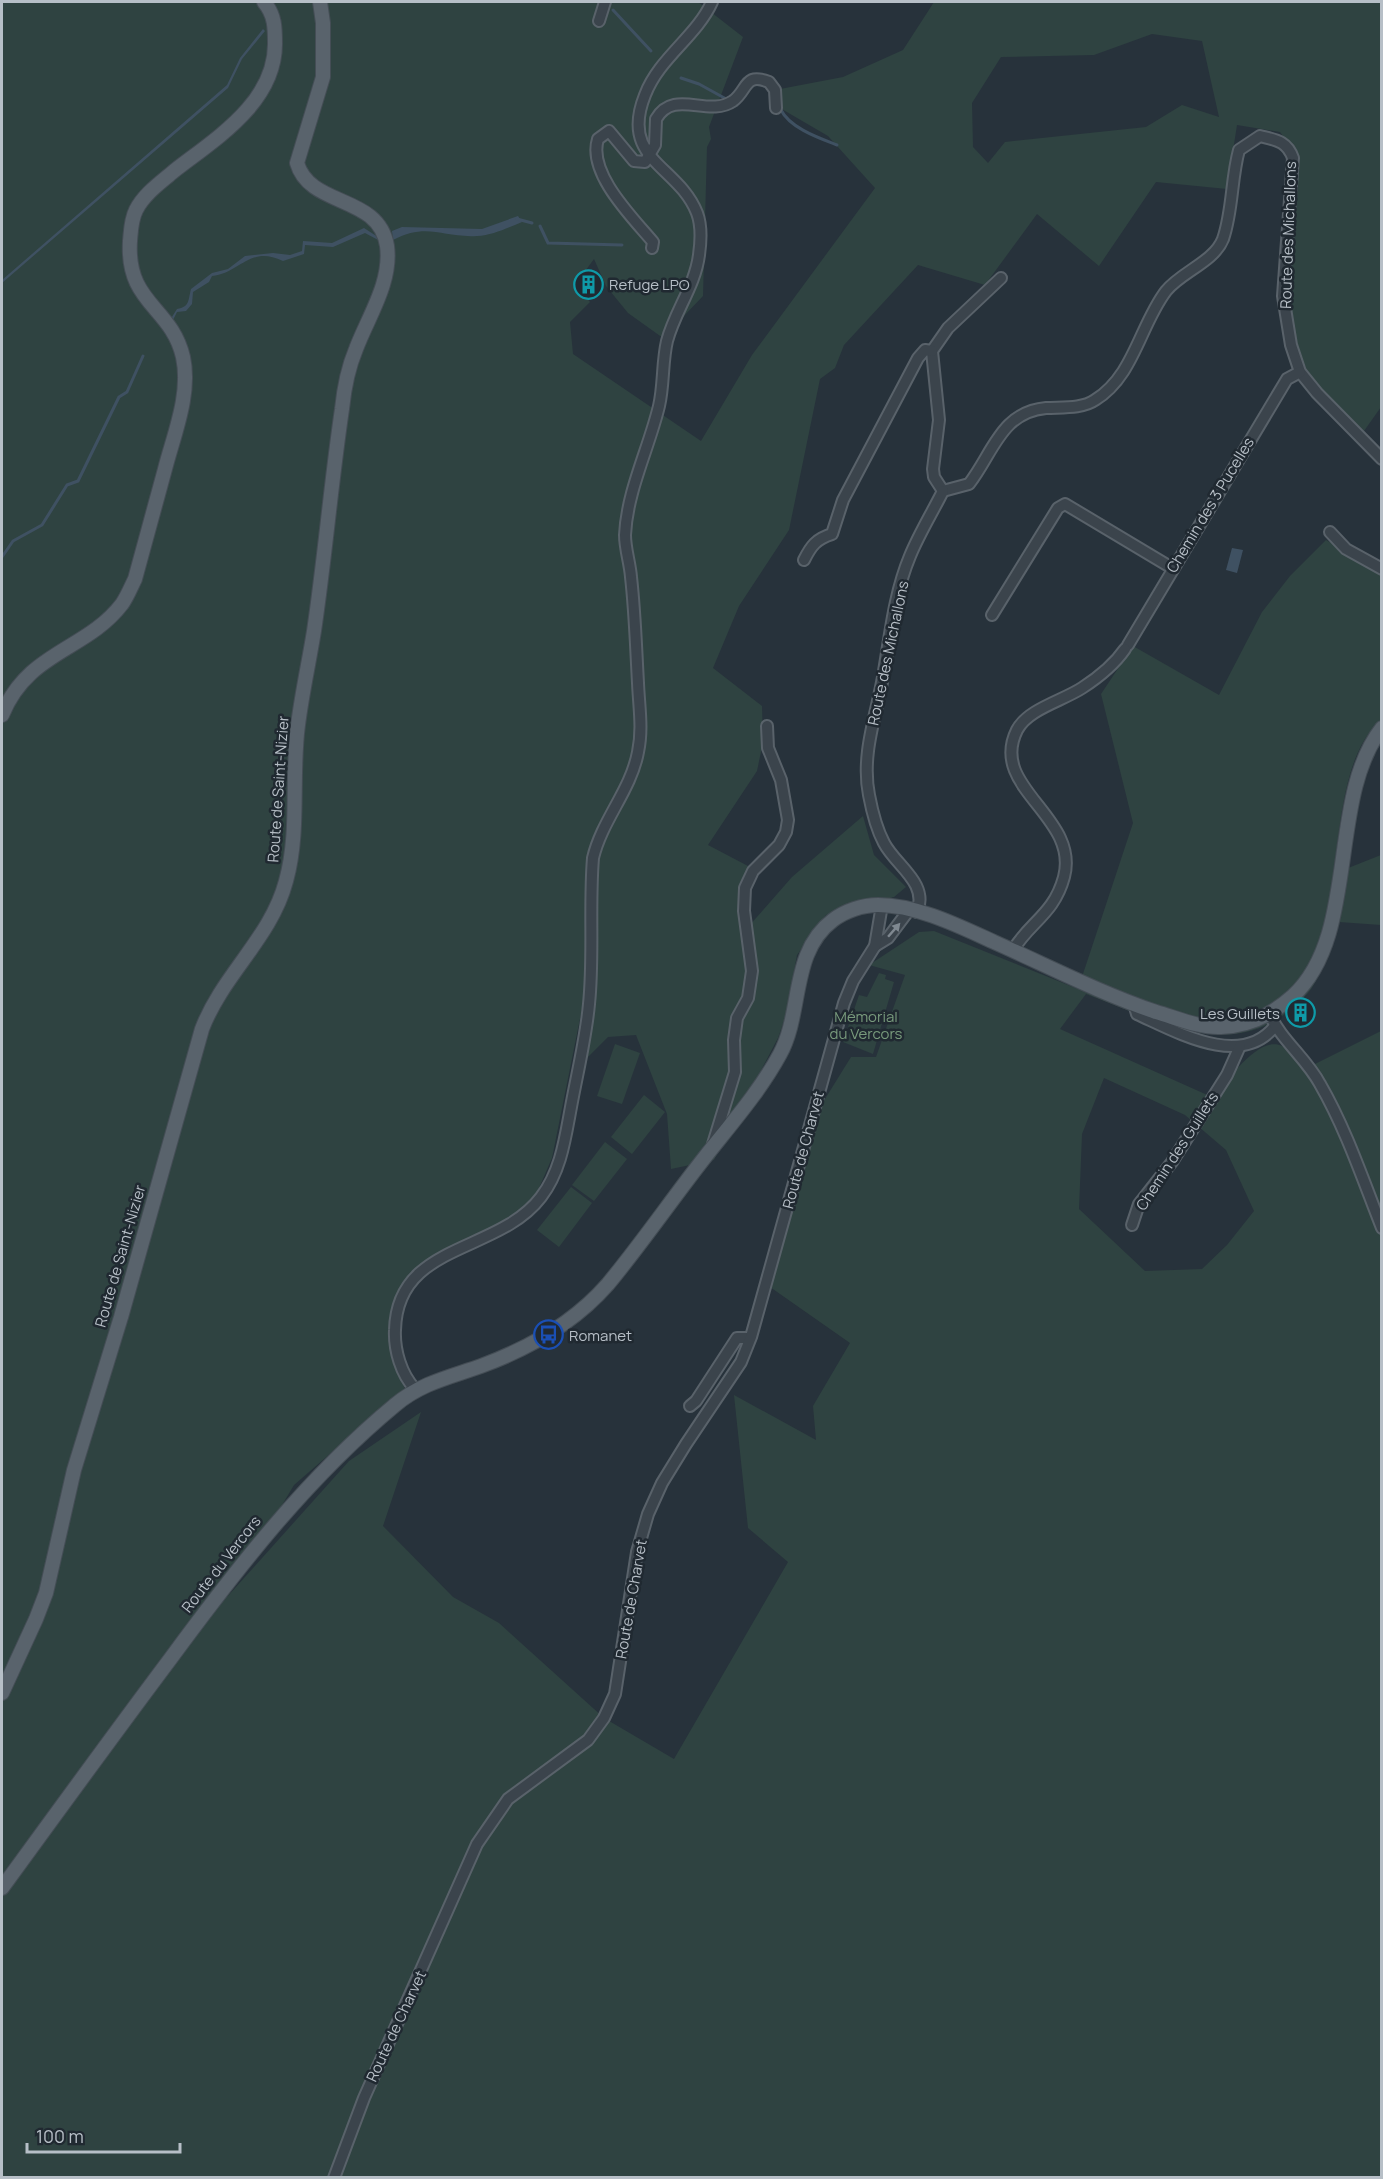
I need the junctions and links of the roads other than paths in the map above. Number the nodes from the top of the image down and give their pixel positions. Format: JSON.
{"nodes":[{"id":1,"x":264,"y":2,"type":"edge"},
{"id":2,"x":320,"y":2,"type":"edge"},
{"id":3,"x":605,"y":2,"type":"edge"},
{"id":4,"x":712,"y":2,"type":"edge"},
{"id":5,"x":599,"y":21,"type":"dead end"},
{"id":6,"x":776,"y":108,"type":"dead end"},
{"id":7,"x":649,"y":155,"type":"junction"},
{"id":8,"x":652,"y":248,"type":"dead end"},
{"id":9,"x":1001,"y":278,"type":"dead end"},
{"id":10,"x":932,"y":351,"type":"junction"},
{"id":11,"x":1300,"y":372,"type":"junction"},
{"id":12,"x":1382,"y":459,"type":"edge"},
{"id":13,"x":943,"y":491,"type":"junction"},
{"id":14,"x":1330,"y":532,"type":"dead end"},
{"id":15,"x":804,"y":561,"type":"dead end"},
{"id":16,"x":1172,"y":568,"type":"junction"},
{"id":17,"x":1382,"y":569,"type":"edge"},
{"id":18,"x":992,"y":615,"type":"dead end"},
{"id":19,"x":2,"y":715,"type":"edge"},
{"id":20,"x":767,"y":726,"type":"dead end"},
{"id":21,"x":1382,"y":728,"type":"edge"},
{"id":22,"x":882,"y":905,"type":"junction"},
{"id":23,"x":913,"y":911,"type":"junction"},
{"id":24,"x":874,"y":946,"type":"junction"},
{"id":25,"x":1013,"y":951,"type":"junction"},
{"id":26,"x":1134,"y":1004,"type":"junction"},
{"id":27,"x":1272,"y":1020,"type":"junction"},
{"id":28,"x":1240,"y":1046,"type":"junction"},
{"id":29,"x":711,"y":1150,"type":"junction"},
{"id":30,"x":1132,"y":1225,"type":"dead end"},
{"id":31,"x":1382,"y":1228,"type":"edge"},
{"id":32,"x":750,"y":1338,"type":"junction"},
{"id":33,"x":416,"y":1389,"type":"junction"},
{"id":34,"x":690,"y":1406,"type":"dead end"},
{"id":35,"x":2,"y":1693,"type":"edge"},
{"id":36,"x":2,"y":1888,"type":"edge"},
{"id":37,"x":334,"y":2178,"type":"edge"}],
"edges":[{"from":1,"to":19,"type":"main road"},
{"from":2,"to":35,"type":"main road","name":"Route de Saint-Nizier"},
{"from":3,"to":5,"type":"street"},
{"from":4,"to":7,"type":"street"},
{"from":6,"to":7,"type":"street"},
{"from":7,"to":8,"type":"street"},
{"from":7,"to":33,"type":"street"},
{"from":9,"to":10,"type":"street"},
{"from":10,"to":13,"type":"street"},
{"from":10,"to":15,"type":"street"},
{"from":11,"to":12,"type":"street","name":"Route des Michallons"},
{"from":11,"to":13,"type":"street","name":"Route des Michallons"},
{"from":11,"to":16,"type":"street","name":"Chemin des 3 Pucelles"},
{"from":13,"to":23,"type":"street","name":"Route des Michallons"},
{"from":14,"to":17,"type":"street"},
{"from":16,"to":18,"type":"street"},
{"from":16,"to":25,"type":"street","name":"Chemin des 3 Pucelles"},
{"from":20,"to":29,"type":"street"},
{"from":21,"to":27,"type":"main road"},
{"from":22,"to":23,"type":"main road"},
{"from":22,"to":24,"type":"street","name":"Route de Charvet"},
{"from":22,"to":29,"type":"main road","name":"Route du Vercors"},
{"from":24,"to":23,"type":"street","name":"Route de Charvet","one_way":true},
{"from":23,"to":25,"type":"main road"},
{"from":24,"to":32,"type":"street","name":"Route de Charvet"},
{"from":25,"to":26,"type":"main road"},
{"from":26,"to":27,"type":"main road"},
{"from":26,"to":28,"type":"street"},
{"from":27,"to":28,"type":"street"},
{"from":27,"to":31,"type":"street"},
{"from":28,"to":30,"type":"street","name":"Chemin des Guillets"},
{"from":29,"to":33,"type":"main road","name":"Route du Vercors"},
{"from":32,"to":34,"type":"street"},
{"from":32,"to":37,"type":"street","name":"Route de Charvet"},
{"from":33,"to":36,"type":"main road","name":"Route du Vercors"}]}
